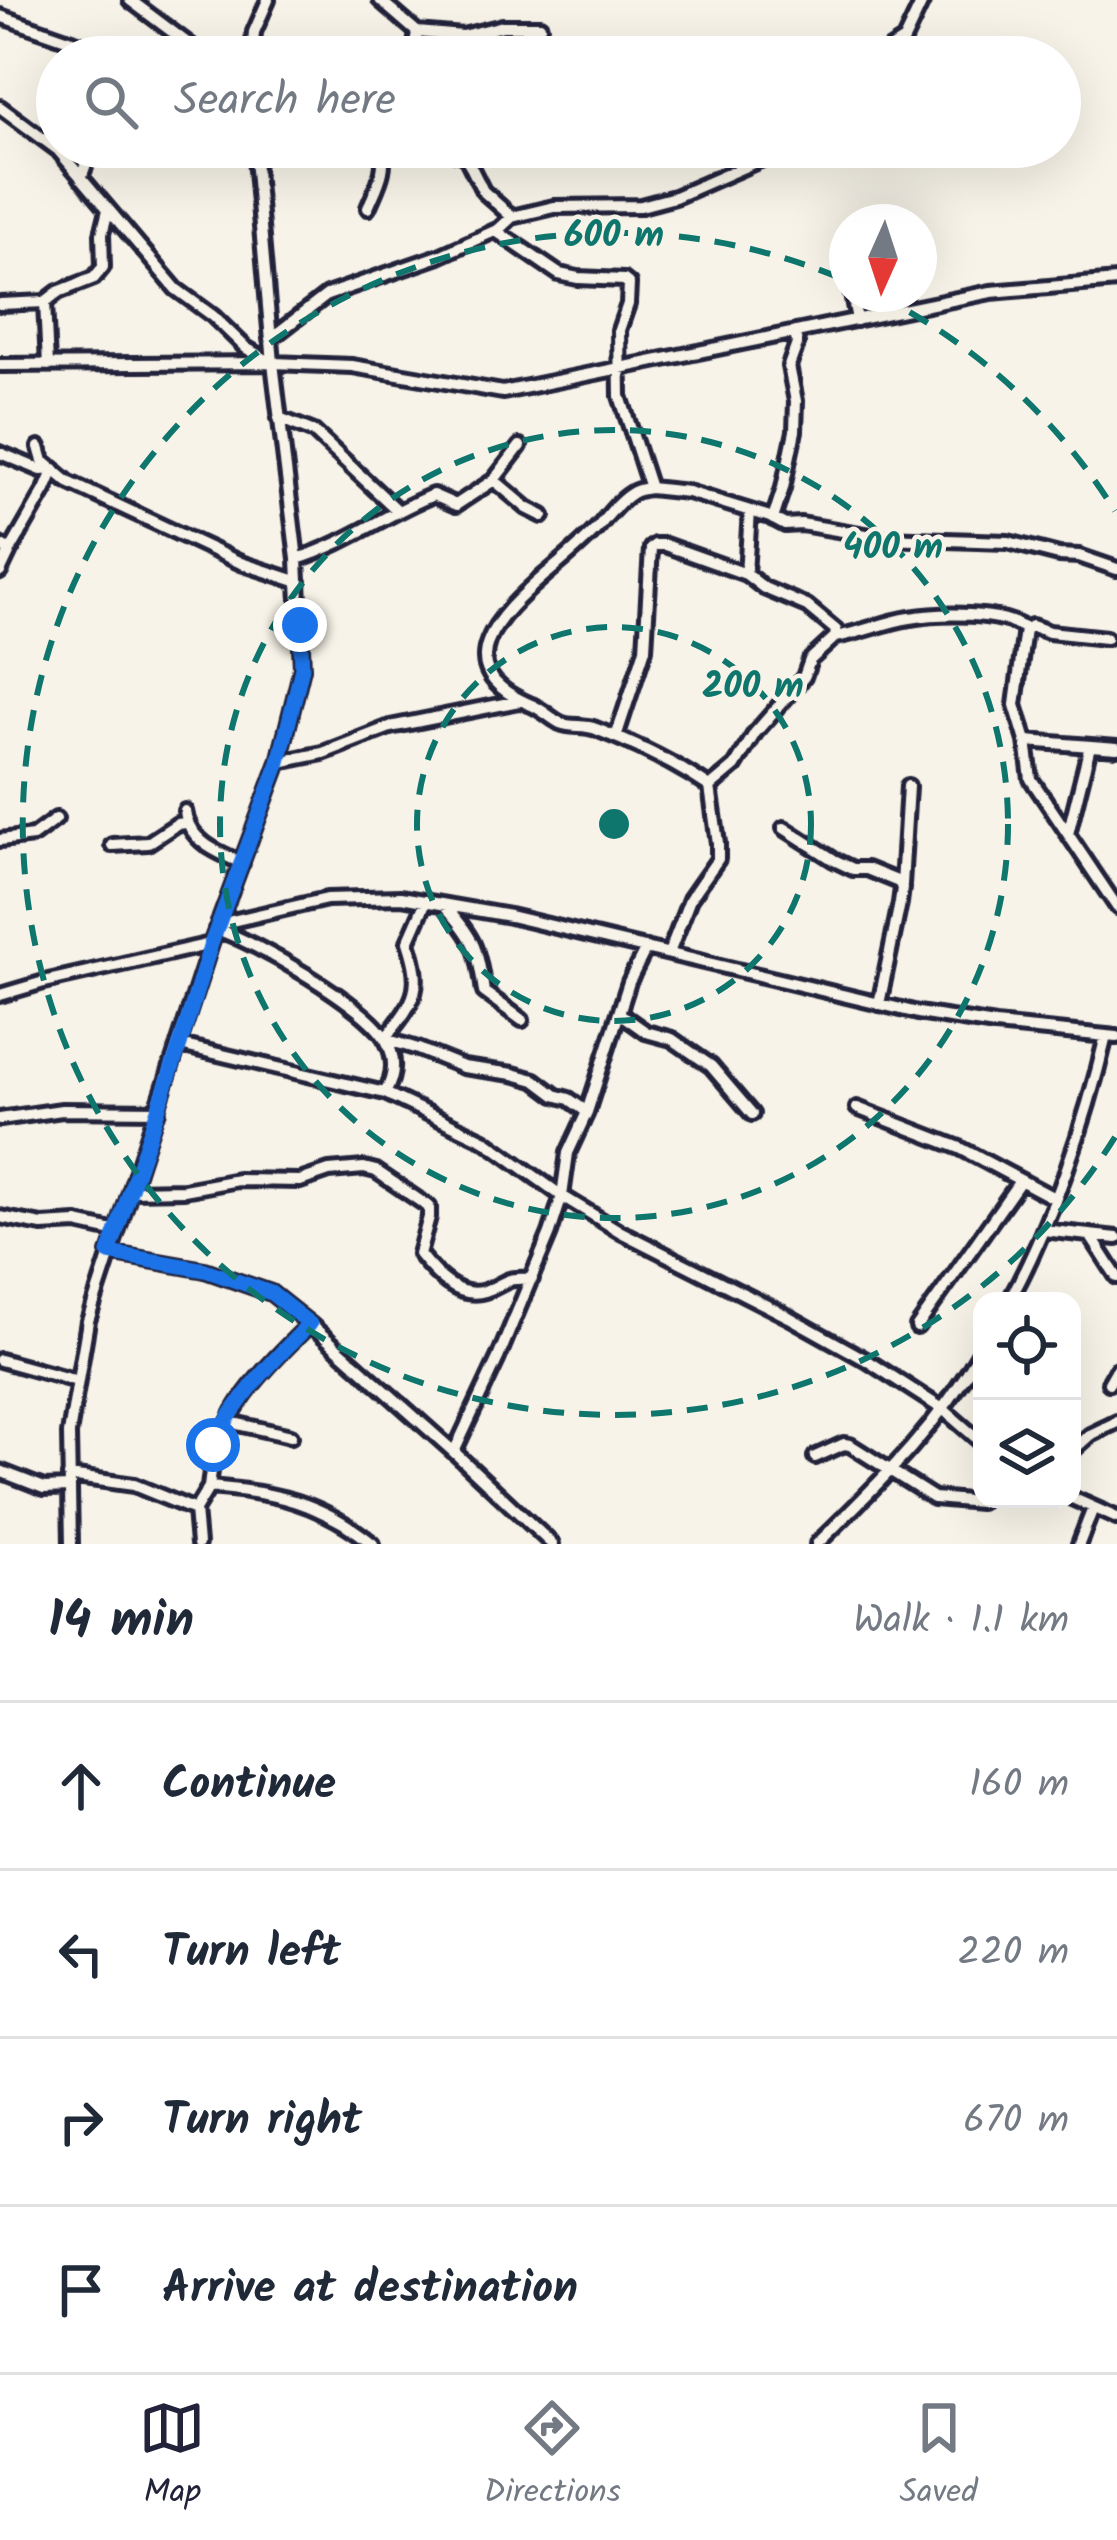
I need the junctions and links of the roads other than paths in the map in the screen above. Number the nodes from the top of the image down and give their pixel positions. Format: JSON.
{"nodes":[{"id":1,"x":130,"y":0,"type":"edge"},
{"id":2,"x":268,"y":0,"type":"edge"},
{"id":3,"x":380,"y":0,"type":"edge"},
{"id":4,"x":923,"y":0,"type":"edge"},
{"id":5,"x":149,"y":6,"type":"edge"},
{"id":6,"x":0,"y":16,"type":"edge"},
{"id":7,"x":540,"y":26,"type":"dead end"},
{"id":8,"x":417,"y":32,"type":"junction"},
{"id":9,"x":58,"y":36,"type":"edge"},
{"id":10,"x":183,"y":36,"type":"edge"},
{"id":11,"x":254,"y":36,"type":"edge"},
{"id":12,"x":416,"y":36,"type":"edge"},
{"id":13,"x":906,"y":36,"type":"edge"},
{"id":14,"x":0,"y":107,"type":"edge"},
{"id":15,"x":36,"y":134,"type":"edge"},
{"id":16,"x":73,"y":168,"type":"edge"},
{"id":17,"x":85,"y":168,"type":"edge"},
{"id":18,"x":256,"y":168,"type":"edge"},
{"id":19,"x":384,"y":168,"type":"edge"},
{"id":20,"x":472,"y":168,"type":"edge"},
{"id":21,"x":742,"y":168,"type":"edge"},
{"id":22,"x":81,"y":178,"type":"junction"},
{"id":23,"x":368,"y":208,"type":"dead end"},
{"id":24,"x":108,"y":210,"type":"junction"},
{"id":25,"x":512,"y":217,"type":"junction"},
{"id":26,"x":499,"y":229,"type":"junction"},
{"id":27,"x":1117,"y":280,"type":"edge"},
{"id":28,"x":45,"y":302,"type":"junction"},
{"id":29,"x":0,"y":304,"type":"edge"},
{"id":30,"x":855,"y":312,"type":"edge"},
{"id":31,"x":857,"y":320,"type":"junction"},
{"id":32,"x":795,"y":332,"type":"junction"},
{"id":33,"x":270,"y":339,"type":"junction"},
{"id":34,"x":272,"y":364,"type":"junction"},
{"id":35,"x":0,"y":365,"type":"edge"},
{"id":36,"x":48,"y":365,"type":"junction"},
{"id":37,"x":621,"y":368,"type":"junction"},
{"id":38,"x":279,"y":418,"type":"junction"},
{"id":39,"x":520,"y":446,"type":"dead end"},
{"id":40,"x":39,"y":447,"type":"dead end"},
{"id":41,"x":0,"y":453,"type":"edge"},
{"id":42,"x":54,"y":469,"type":"junction"},
{"id":43,"x":494,"y":480,"type":"junction"},
{"id":44,"x":650,"y":488,"type":"junction"},
{"id":45,"x":398,"y":510,"type":"junction"},
{"id":46,"x":750,"y":511,"type":"junction"},
{"id":47,"x":543,"y":516,"type":"dead end"},
{"id":48,"x":773,"y":519,"type":"junction"},
{"id":49,"x":5,"y":548,"type":"edge"},
{"id":50,"x":297,"y":559,"type":"junction"},
{"id":51,"x":1117,"y":569,"type":"edge"},
{"id":52,"x":0,"y":572,"type":"edge"},
{"id":53,"x":746,"y":574,"type":"junction"},
{"id":54,"x":299,"y":581,"type":"junction"},
{"id":55,"x":1025,"y":629,"type":"junction"},
{"id":56,"x":835,"y":637,"type":"junction"},
{"id":57,"x":1106,"y":638,"type":"dead end"},
{"id":58,"x":519,"y":701,"type":"junction"},
{"id":59,"x":616,"y":737,"type":"junction"},
{"id":60,"x":1026,"y":741,"type":"junction"},
{"id":61,"x":1090,"y":746,"type":"junction"},
{"id":62,"x":1117,"y":748,"type":"edge"},
{"id":63,"x":279,"y":762,"type":"junction"},
{"id":64,"x":908,"y":786,"type":"dead end"},
{"id":65,"x":710,"y":787,"type":"junction"},
{"id":66,"x":56,"y":819,"type":"dead end"},
{"id":67,"x":784,"y":828,"type":"dead end"},
{"id":68,"x":1068,"y":834,"type":"junction"},
{"id":69,"x":0,"y":840,"type":"edge"},
{"id":70,"x":112,"y":845,"type":"dead end"},
{"id":71,"x":242,"y":862,"type":"junction"},
{"id":72,"x":902,"y":888,"type":"junction"},
{"id":73,"x":426,"y":902,"type":"junction"},
{"id":74,"x":443,"y":904,"type":"junction"},
{"id":75,"x":1117,"y":907,"type":"edge"},
{"id":76,"x":218,"y":927,"type":"junction"},
{"id":77,"x":211,"y":944,"type":"junction"},
{"id":78,"x":646,"y":948,"type":"junction"},
{"id":79,"x":669,"y":953,"type":"junction"},
{"id":80,"x":0,"y":995,"type":"edge"},
{"id":81,"x":879,"y":1004,"type":"junction"},
{"id":82,"x":619,"y":1013,"type":"junction"},
{"id":83,"x":521,"y":1020,"type":"dead end"},
{"id":84,"x":1112,"y":1036,"type":"edge"},
{"id":85,"x":386,"y":1039,"type":"junction"},
{"id":86,"x":180,"y":1045,"type":"junction"},
{"id":87,"x":386,"y":1093,"type":"junction"},
{"id":88,"x":857,"y":1108,"type":"dead end"},
{"id":89,"x":158,"y":1111,"type":"junction"},
{"id":90,"x":587,"y":1112,"type":"junction"},
{"id":91,"x":752,"y":1114,"type":"dead end"},
{"id":92,"x":0,"y":1119,"type":"edge"},
{"id":93,"x":1020,"y":1181,"type":"junction"},
{"id":94,"x":130,"y":1191,"type":"junction"},
{"id":95,"x":562,"y":1196,"type":"junction"},
{"id":96,"x":1054,"y":1198,"type":"junction"},
{"id":97,"x":0,"y":1217,"type":"edge"},
{"id":98,"x":1043,"y":1230,"type":"junction"},
{"id":99,"x":116,"y":1232,"type":"junction"},
{"id":100,"x":1090,"y":1235,"type":"junction"},
{"id":101,"x":1117,"y":1238,"type":"edge"},
{"id":102,"x":109,"y":1253,"type":"junction"},
{"id":103,"x":1117,"y":1277,"type":"edge"},
{"id":104,"x":532,"y":1279,"type":"junction"},
{"id":105,"x":1013,"y":1292,"type":"edge"},
{"id":106,"x":310,"y":1324,"type":"junction"},
{"id":107,"x":917,"y":1327,"type":"dead end"},
{"id":108,"x":0,"y":1360,"type":"edge"},
{"id":109,"x":973,"y":1363,"type":"edge"},
{"id":110,"x":1117,"y":1369,"type":"edge"},
{"id":111,"x":77,"y":1381,"type":"junction"},
{"id":112,"x":1109,"y":1383,"type":"dead end"},
{"id":113,"x":944,"y":1411,"type":"junction"},
{"id":114,"x":229,"y":1422,"type":"junction"},
{"id":115,"x":1117,"y":1422,"type":"edge"},
{"id":116,"x":973,"y":1435,"type":"edge"},
{"id":117,"x":290,"y":1436,"type":"dead end"},
{"id":118,"x":1081,"y":1443,"type":"edge"},
{"id":119,"x":454,"y":1452,"type":"junction"},
{"id":120,"x":815,"y":1456,"type":"dead end"},
{"id":121,"x":0,"y":1471,"type":"edge"},
{"id":122,"x":891,"y":1471,"type":"junction"},
{"id":123,"x":69,"y":1481,"type":"junction"},
{"id":124,"x":209,"y":1487,"type":"junction"},
{"id":125,"x":973,"y":1501,"type":"edge"},
{"id":126,"x":1081,"y":1502,"type":"edge"},
{"id":127,"x":1094,"y":1508,"type":"junction"},
{"id":128,"x":195,"y":1510,"type":"junction"},
{"id":129,"x":1117,"y":1518,"type":"edge"},
{"id":130,"x":71,"y":1544,"type":"edge"},
{"id":131,"x":197,"y":1544,"type":"edge"},
{"id":132,"x":373,"y":1544,"type":"edge"},
{"id":133,"x":552,"y":1544,"type":"edge"},
{"id":134,"x":817,"y":1544,"type":"edge"},
{"id":135,"x":1079,"y":1544,"type":"edge"}],
"edges":[{"from":1,"to":5,"type":"street"},
{"from":2,"to":11,"type":"street"},
{"from":3,"to":8,"type":"street"},
{"from":4,"to":13,"type":"street"},
{"from":5,"to":10,"type":"street"},
{"from":6,"to":9,"type":"street"},
{"from":7,"to":8,"type":"street"},
{"from":8,"to":12,"type":"street"},
{"from":14,"to":15,"type":"street"},
{"from":16,"to":22,"type":"street"},
{"from":17,"to":22,"type":"street"},
{"from":18,"to":33,"type":"street"},
{"from":19,"to":23,"type":"street"},
{"from":20,"to":25,"type":"street"},
{"from":21,"to":25,"type":"street"},
{"from":22,"to":24,"type":"street"},
{"from":24,"to":28,"type":"street"},
{"from":24,"to":34,"type":"street"},
{"from":25,"to":26,"type":"street"},
{"from":26,"to":33,"type":"street"},
{"from":26,"to":37,"type":"street"},
{"from":27,"to":31,"type":"street"},
{"from":28,"to":29,"type":"street"},
{"from":28,"to":36,"type":"street"},
{"from":30,"to":31,"type":"street"},
{"from":31,"to":32,"type":"street"},
{"from":32,"to":37,"type":"street"},
{"from":32,"to":48,"type":"street"},
{"from":33,"to":34,"type":"street"},
{"from":34,"to":36,"type":"street"},
{"from":34,"to":37,"type":"street"},
{"from":34,"to":38,"type":"street"},
{"from":35,"to":36,"type":"street"},
{"from":37,"to":44,"type":"street"},
{"from":38,"to":45,"type":"street"},
{"from":38,"to":50,"type":"street"},
{"from":39,"to":43,"type":"street"},
{"from":40,"to":42,"type":"street"},
{"from":41,"to":42,"type":"street"},
{"from":42,"to":49,"type":"street"},
{"from":42,"to":54,"type":"street"},
{"from":43,"to":45,"type":"street"},
{"from":43,"to":47,"type":"street"},
{"from":44,"to":46,"type":"street"},
{"from":44,"to":58,"type":"street"},
{"from":45,"to":50,"type":"street"},
{"from":46,"to":48,"type":"street"},
{"from":46,"to":53,"type":"street"},
{"from":48,"to":51,"type":"street"},
{"from":49,"to":52,"type":"street"},
{"from":50,"to":54,"type":"street"},
{"from":53,"to":56,"type":"street"},
{"from":53,"to":59,"type":"street"},
{"from":54,"to":63,"type":"street"},
{"from":55,"to":56,"type":"street"},
{"from":55,"to":57,"type":"street"},
{"from":55,"to":60,"type":"street"},
{"from":56,"to":65,"type":"street"},
{"from":58,"to":59,"type":"street"},
{"from":58,"to":63,"type":"street"},
{"from":59,"to":65,"type":"street"},
{"from":60,"to":61,"type":"street"},
{"from":60,"to":68,"type":"street"},
{"from":61,"to":62,"type":"street"},
{"from":61,"to":68,"type":"street"},
{"from":63,"to":71,"type":"street"},
{"from":64,"to":72,"type":"street"},
{"from":65,"to":79,"type":"street"},
{"from":66,"to":69,"type":"street"},
{"from":67,"to":72,"type":"street"},
{"from":68,"to":75,"type":"street"},
{"from":70,"to":71,"type":"street"},
{"from":71,"to":76,"type":"street"},
{"from":72,"to":81,"type":"street"},
{"from":73,"to":74,"type":"street"},
{"from":73,"to":76,"type":"street"},
{"from":73,"to":85,"type":"street"},
{"from":74,"to":78,"type":"street"},
{"from":74,"to":83,"type":"street"},
{"from":76,"to":77,"type":"street"},
{"from":76,"to":85,"type":"street"},
{"from":77,"to":80,"type":"street"},
{"from":77,"to":86,"type":"street"},
{"from":78,"to":79,"type":"street"},
{"from":78,"to":82,"type":"street"},
{"from":79,"to":81,"type":"street"},
{"from":81,"to":84,"type":"street"},
{"from":82,"to":90,"type":"street"},
{"from":82,"to":91,"type":"street"},
{"from":84,"to":96,"type":"street"},
{"from":85,"to":87,"type":"street"},
{"from":85,"to":90,"type":"street"},
{"from":86,"to":87,"type":"street"},
{"from":86,"to":89,"type":"street"},
{"from":87,"to":95,"type":"street"},
{"from":88,"to":93,"type":"street"},
{"from":89,"to":92,"type":"street"},
{"from":89,"to":94,"type":"street"},
{"from":90,"to":95,"type":"street"},
{"from":93,"to":96,"type":"street"},
{"from":93,"to":107,"type":"street"},
{"from":94,"to":99,"type":"street"},
{"from":94,"to":104,"type":"street"},
{"from":95,"to":104,"type":"street"},
{"from":95,"to":113,"type":"street"},
{"from":96,"to":98,"type":"street"},
{"from":97,"to":99,"type":"street"},
{"from":98,"to":100,"type":"street"},
{"from":98,"to":105,"type":"street"},
{"from":99,"to":102,"type":"street"},
{"from":100,"to":101,"type":"street"},
{"from":100,"to":103,"type":"street"},
{"from":102,"to":106,"type":"street"},
{"from":102,"to":111,"type":"street"},
{"from":104,"to":119,"type":"street"},
{"from":106,"to":114,"type":"street"},
{"from":106,"to":119,"type":"street"},
{"from":108,"to":111,"type":"street"},
{"from":109,"to":113,"type":"street"},
{"from":110,"to":112,"type":"street"},
{"from":111,"to":123,"type":"street"},
{"from":113,"to":116,"type":"street"},
{"from":113,"to":122,"type":"street"},
{"from":114,"to":117,"type":"street"},
{"from":114,"to":124,"type":"street"},
{"from":115,"to":118,"type":"street"},
{"from":119,"to":133,"type":"street"},
{"from":120,"to":122,"type":"street"},
{"from":121,"to":123,"type":"street"},
{"from":122,"to":125,"type":"street"},
{"from":122,"to":134,"type":"street"},
{"from":123,"to":128,"type":"street"},
{"from":123,"to":130,"type":"street"},
{"from":124,"to":128,"type":"street"},
{"from":124,"to":132,"type":"street"},
{"from":126,"to":127,"type":"street"},
{"from":127,"to":129,"type":"street"},
{"from":127,"to":135,"type":"street"},
{"from":128,"to":131,"type":"street"}]}
